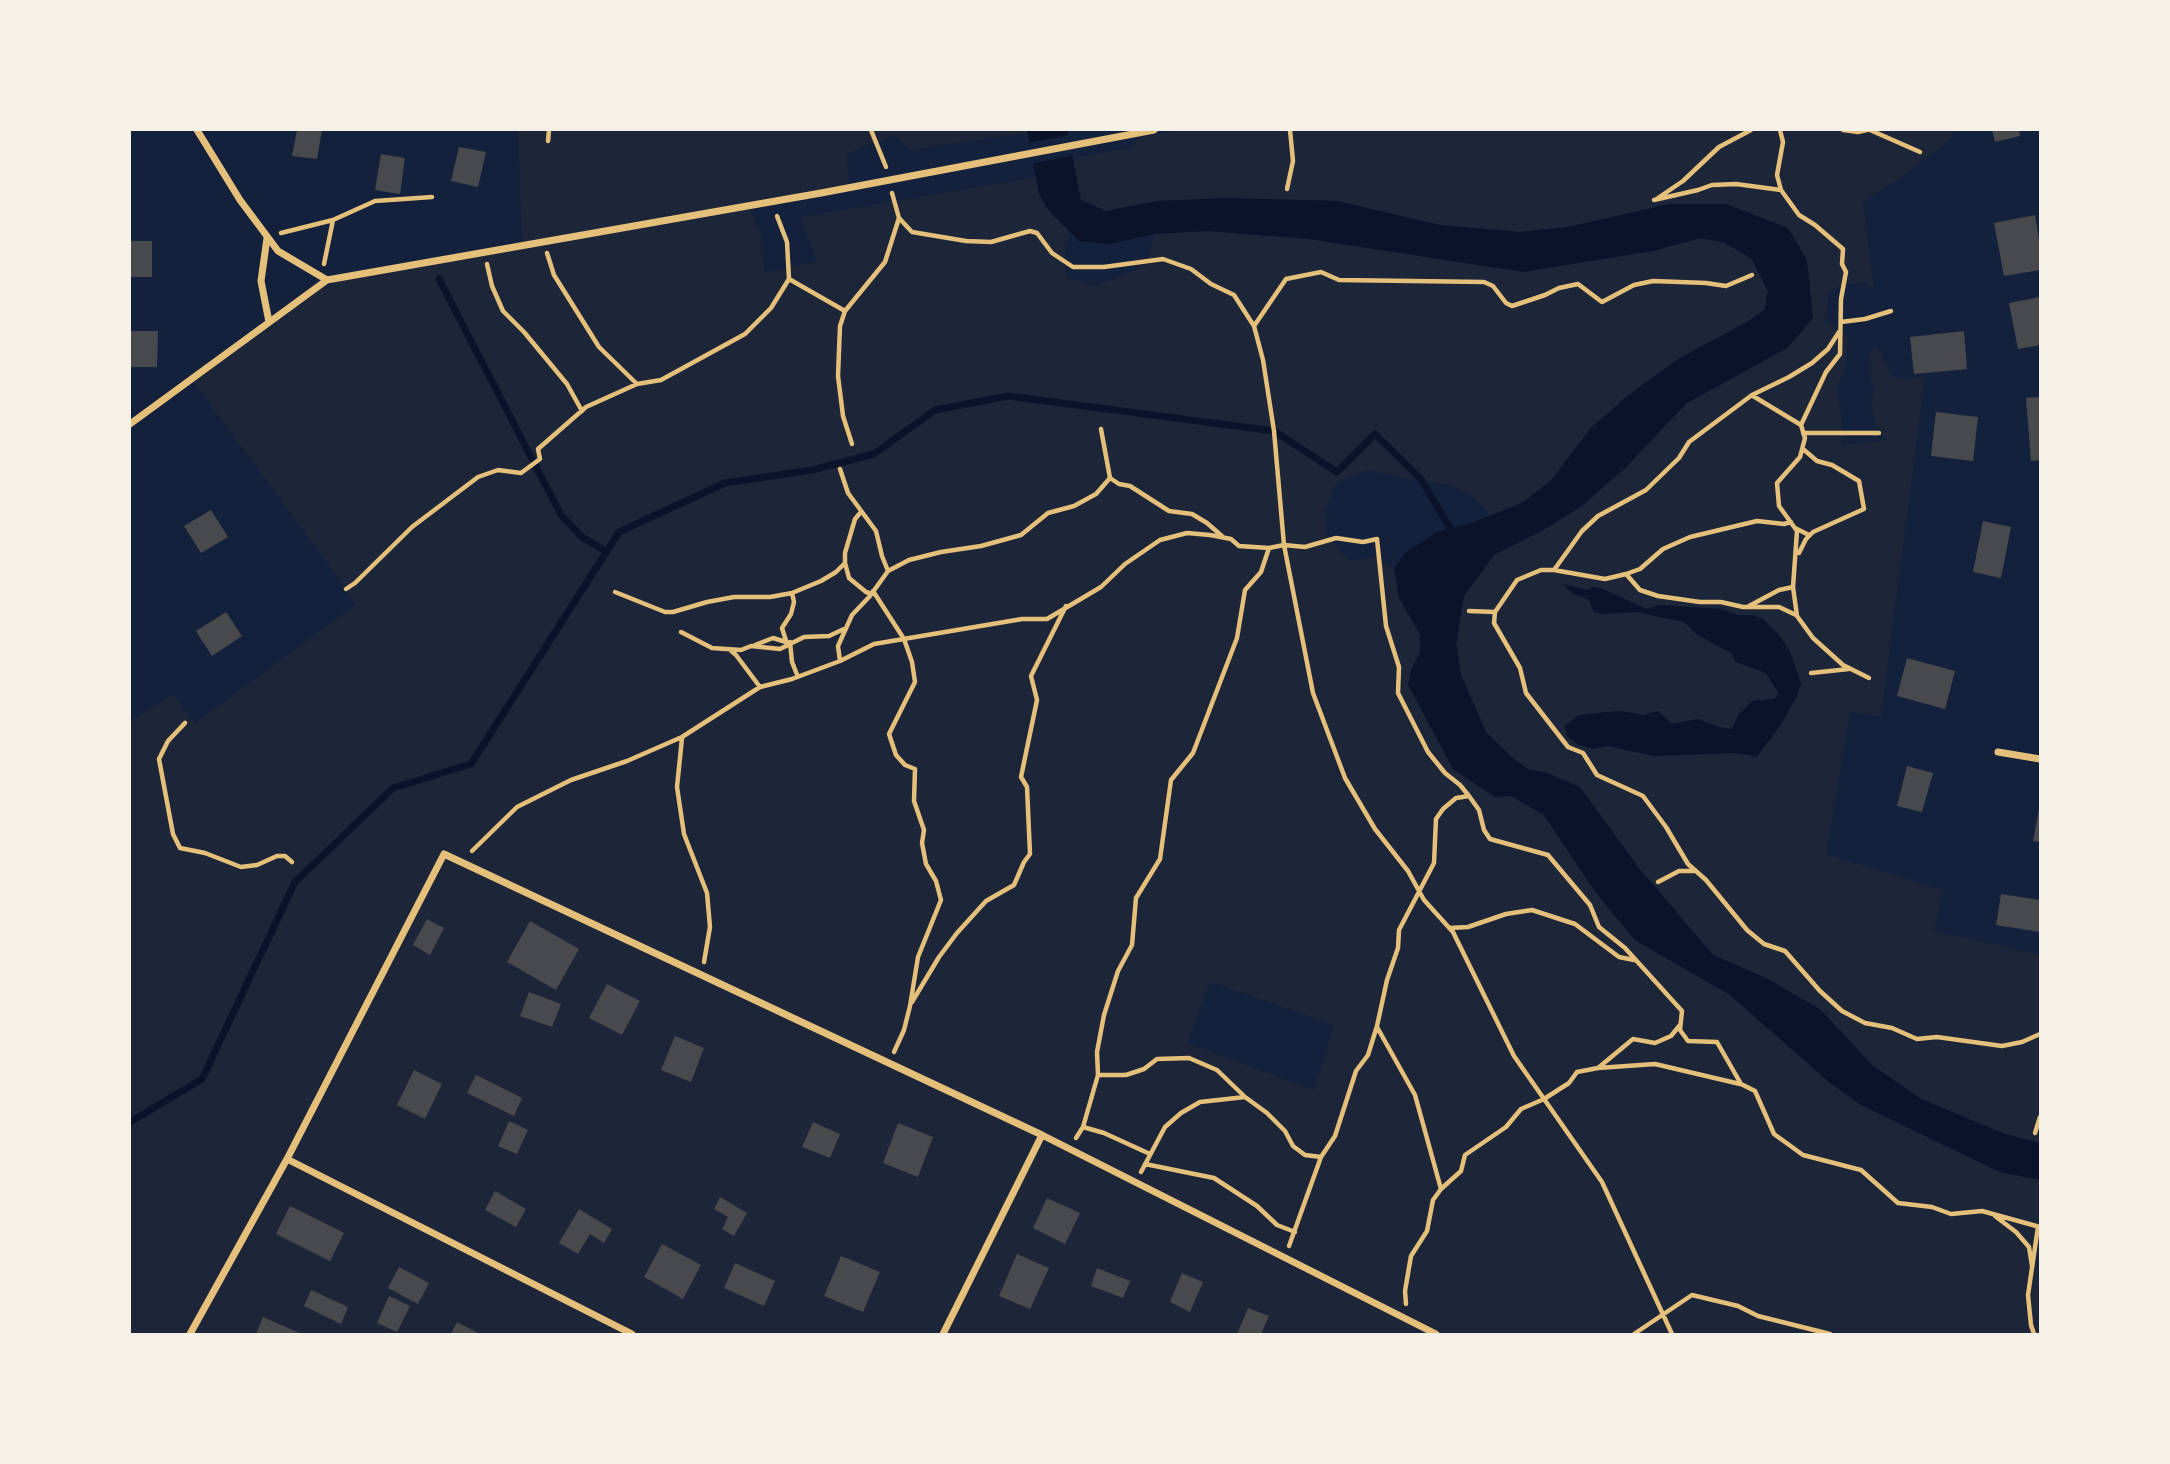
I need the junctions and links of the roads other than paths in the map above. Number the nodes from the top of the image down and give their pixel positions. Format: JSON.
{"nodes":[{"id":1,"x":197,"y":130,"type":"edge"},
{"id":2,"x":1154,"y":130,"type":"edge"},
{"id":3,"x":267,"y":237,"type":"junction"},
{"id":4,"x":324,"y":279,"type":"junction"},
{"id":5,"x":270,"y":322,"type":"junction"},
{"id":6,"x":130,"y":424,"type":"edge"},
{"id":7,"x":1998,"y":752,"type":"dead end"},
{"id":8,"x":2040,"y":759,"type":"edge"},
{"id":9,"x":1042,"y":1135,"type":"junction"},
{"id":10,"x":287,"y":1159,"type":"junction"},
{"id":11,"x":190,"y":1335,"type":"edge"},
{"id":12,"x":632,"y":1335,"type":"edge"},
{"id":13,"x":943,"y":1335,"type":"edge"},
{"id":14,"x":1436,"y":1335,"type":"edge"}],
"edges":[{"from":1,"to":3,"type":"street"},
{"from":2,"to":4,"type":"street"},
{"from":3,"to":4,"type":"street"},
{"from":3,"to":5,"type":"street"},
{"from":4,"to":5,"type":"street"},
{"from":5,"to":6,"type":"street"},
{"from":7,"to":8,"type":"street"},
{"from":9,"to":10,"type":"street"},
{"from":9,"to":13,"type":"street"},
{"from":9,"to":14,"type":"street"},
{"from":10,"to":11,"type":"street"},
{"from":10,"to":12,"type":"street"}]}
